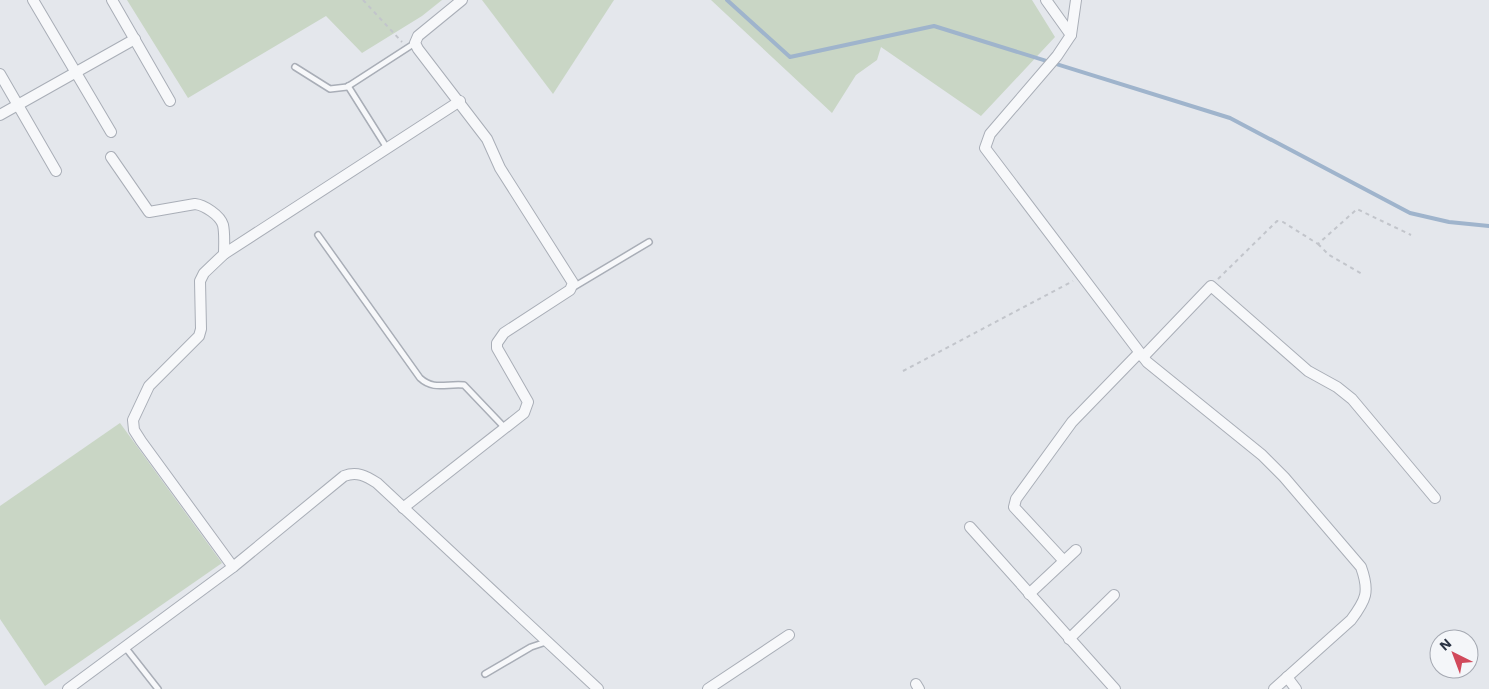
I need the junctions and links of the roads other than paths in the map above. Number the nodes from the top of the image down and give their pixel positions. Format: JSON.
{"nodes":[{"id":1,"x":33,"y":0,"type":"edge"},
{"id":2,"x":112,"y":0,"type":"edge"},
{"id":3,"x":462,"y":0,"type":"edge"},
{"id":4,"x":1046,"y":0,"type":"edge"},
{"id":5,"x":1076,"y":0,"type":"edge"},
{"id":6,"x":1071,"y":35,"type":"junction"},
{"id":7,"x":135,"y":38,"type":"junction"},
{"id":8,"x":411,"y":45,"type":"junction"},
{"id":9,"x":295,"y":67,"type":"dead end"},
{"id":10,"x":76,"y":72,"type":"junction"},
{"id":11,"x":0,"y":74,"type":"edge"},
{"id":12,"x":348,"y":86,"type":"junction"},
{"id":13,"x":170,"y":100,"type":"dead end"},
{"id":14,"x":460,"y":101,"type":"junction"},
{"id":15,"x":18,"y":105,"type":"junction"},
{"id":16,"x":0,"y":115,"type":"edge"},
{"id":17,"x":111,"y":132,"type":"dead end"},
{"id":18,"x":387,"y":148,"type":"junction"},
{"id":19,"x":111,"y":157,"type":"dead end"},
{"id":20,"x":56,"y":171,"type":"dead end"},
{"id":21,"x":318,"y":235,"type":"dead end"},
{"id":22,"x":649,"y":242,"type":"dead end"},
{"id":23,"x":224,"y":254,"type":"junction"},
{"id":24,"x":570,"y":290,"type":"junction"},
{"id":25,"x":1141,"y":355,"type":"junction"},
{"id":26,"x":505,"y":428,"type":"junction"},
{"id":27,"x":1435,"y":498,"type":"dead end"},
{"id":28,"x":403,"y":508,"type":"junction"},
{"id":29,"x":970,"y":527,"type":"dead end"},
{"id":30,"x":1076,"y":550,"type":"dead end"},
{"id":31,"x":1064,"y":561,"type":"junction"},
{"id":32,"x":233,"y":567,"type":"junction"},
{"id":33,"x":1029,"y":594,"type":"junction"},
{"id":34,"x":1114,"y":595,"type":"dead end"},
{"id":35,"x":789,"y":635,"type":"dead end"},
{"id":36,"x":1069,"y":638,"type":"junction"},
{"id":37,"x":547,"y":642,"type":"junction"},
{"id":38,"x":125,"y":647,"type":"junction"},
{"id":39,"x":485,"y":674,"type":"dead end"},
{"id":40,"x":1288,"y":677,"type":"junction"},
{"id":41,"x":68,"y":689,"type":"edge"},
{"id":42,"x":158,"y":689,"type":"edge"},
{"id":43,"x":598,"y":689,"type":"edge"},
{"id":44,"x":708,"y":689,"type":"edge"},
{"id":45,"x":1115,"y":689,"type":"edge"},
{"id":46,"x":1274,"y":689,"type":"edge"},
{"id":47,"x":1296,"y":689,"type":"edge"}],
"edges":[{"from":1,"to":10,"type":"street"},
{"from":2,"to":7,"type":"street"},
{"from":3,"to":8,"type":"street"},
{"from":4,"to":6,"type":"street"},
{"from":5,"to":6,"type":"street"},
{"from":6,"to":25,"type":"street"},
{"from":7,"to":10,"type":"street"},
{"from":7,"to":13,"type":"street"},
{"from":8,"to":12,"type":"lane"},
{"from":8,"to":14,"type":"street"},
{"from":9,"to":12,"type":"lane"},
{"from":10,"to":15,"type":"street"},
{"from":10,"to":17,"type":"street"},
{"from":11,"to":15,"type":"street"},
{"from":12,"to":18,"type":"lane"},
{"from":14,"to":18,"type":"street"},
{"from":14,"to":24,"type":"street"},
{"from":15,"to":16,"type":"street"},
{"from":15,"to":20,"type":"street"},
{"from":18,"to":23,"type":"street"},
{"from":19,"to":23,"type":"street"},
{"from":21,"to":26,"type":"lane"},
{"from":22,"to":24,"type":"lane"},
{"from":23,"to":32,"type":"street"},
{"from":24,"to":26,"type":"street"},
{"from":25,"to":27,"type":"street"},
{"from":25,"to":31,"type":"street"},
{"from":25,"to":40,"type":"street"},
{"from":26,"to":28,"type":"street"},
{"from":28,"to":32,"type":"street"},
{"from":28,"to":37,"type":"street"},
{"from":29,"to":33,"type":"street"},
{"from":30,"to":31,"type":"street"},
{"from":31,"to":33,"type":"street"},
{"from":32,"to":38,"type":"street"},
{"from":33,"to":36,"type":"street"},
{"from":34,"to":36,"type":"street"},
{"from":35,"to":44,"type":"street"},
{"from":36,"to":45,"type":"street"},
{"from":37,"to":39,"type":"lane"},
{"from":37,"to":43,"type":"street"},
{"from":38,"to":41,"type":"street"},
{"from":38,"to":42,"type":"lane"},
{"from":40,"to":46,"type":"street"},
{"from":40,"to":47,"type":"street"}]}
